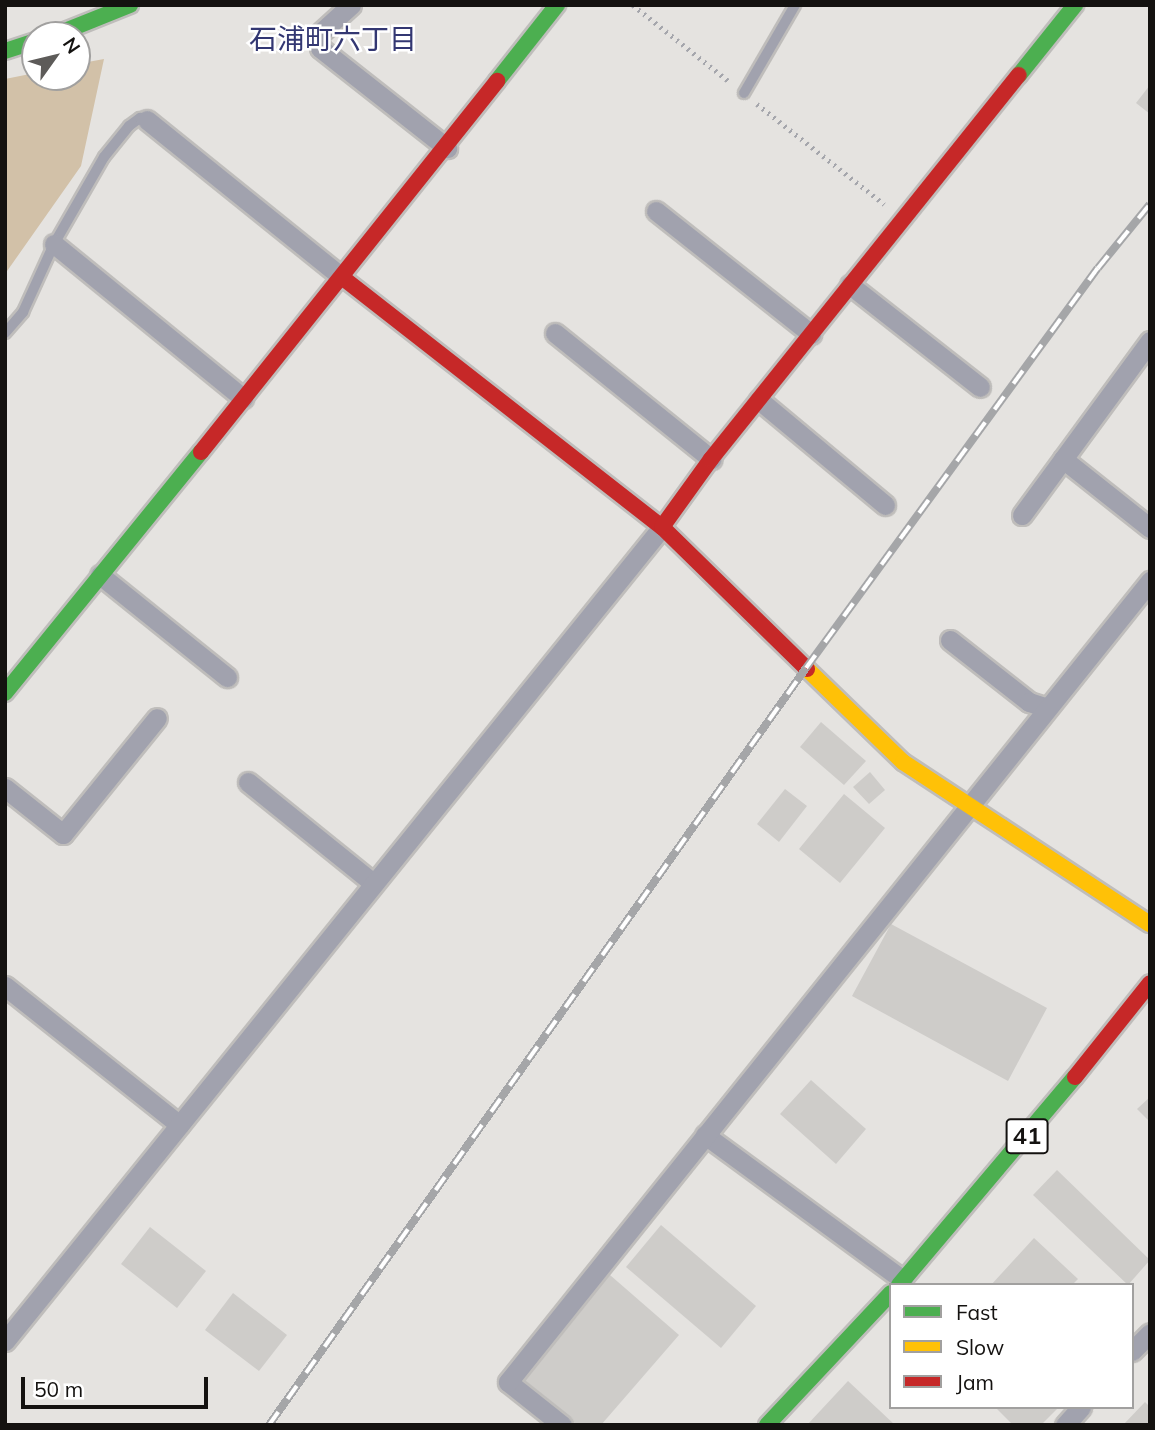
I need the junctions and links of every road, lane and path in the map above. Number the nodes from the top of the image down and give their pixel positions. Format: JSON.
{"nodes":[{"id":1,"x":130,"y":5,"type":"edge"},
{"id":2,"x":351,"y":5,"type":"edge"},
{"id":3,"x":557,"y":5,"type":"edge"},
{"id":4,"x":633,"y":5,"type":"edge"},
{"id":5,"x":795,"y":5,"type":"edge"},
{"id":6,"x":1075,"y":5,"type":"edge"},
{"id":7,"x":90,"y":21,"type":"edge"},
{"id":8,"x":744,"y":93,"type":"junction"},
{"id":9,"x":147,"y":120,"type":"joint"},
{"id":10,"x":447,"y":148,"type":"junction"},
{"id":11,"x":656,"y":211,"type":"dead end"},
{"id":12,"x":903,"y":219,"type":"junction"},
{"id":13,"x":54,"y":244,"type":"junction"},
{"id":14,"x":343,"y":278,"type":"junction"},
{"id":15,"x":850,"y":285,"type":"junction"},
{"id":16,"x":5,"y":333,"type":"edge"},
{"id":17,"x":555,"y":333,"type":"dead end"},
{"id":18,"x":811,"y":334,"type":"junction"},
{"id":19,"x":1150,"y":341,"type":"edge"},
{"id":20,"x":980,"y":387,"type":"dead end"},
{"id":21,"x":243,"y":398,"type":"junction"},
{"id":22,"x":759,"y":400,"type":"junction"},
{"id":23,"x":712,"y":459,"type":"junction"},
{"id":24,"x":1063,"y":459,"type":"junction"},
{"id":25,"x":885,"y":505,"type":"dead end"},
{"id":26,"x":1022,"y":515,"type":"dead end"},
{"id":27,"x":662,"y":527,"type":"junction"},
{"id":28,"x":1150,"y":528,"type":"edge"},
{"id":29,"x":100,"y":575,"type":"junction"},
{"id":30,"x":1150,"y":581,"type":"edge"},
{"id":31,"x":950,"y":639,"type":"dead end"},
{"id":32,"x":227,"y":677,"type":"dead end"},
{"id":33,"x":5,"y":694,"type":"edge"},
{"id":34,"x":1047,"y":708,"type":"junction"},
{"id":35,"x":157,"y":718,"type":"dead end"},
{"id":36,"x":248,"y":782,"type":"dead end"},
{"id":37,"x":5,"y":789,"type":"edge"},
{"id":38,"x":972,"y":803,"type":"junction"},
{"id":39,"x":373,"y":883,"type":"junction"},
{"id":40,"x":1150,"y":923,"type":"edge"},
{"id":41,"x":1150,"y":983,"type":"edge"},
{"id":42,"x":5,"y":986,"type":"edge"},
{"id":43,"x":180,"y":1125,"type":"junction"},
{"id":44,"x":705,"y":1135,"type":"junction"},
{"id":45,"x":894,"y":1283,"type":"edge"},
{"id":46,"x":901,"y":1283,"type":"edge"},
{"id":47,"x":889,"y":1296,"type":"edge"},
{"id":48,"x":1150,"y":1333,"type":"edge"},
{"id":49,"x":5,"y":1341,"type":"edge"},
{"id":50,"x":1134,"y":1349,"type":"edge"},
{"id":51,"x":1079,"y":1409,"type":"edge"},
{"id":52,"x":562,"y":1425,"type":"edge"},
{"id":53,"x":767,"y":1425,"type":"edge"},
{"id":54,"x":1065,"y":1425,"type":"edge"}],
"edges":[{"from":1,"to":7,"type":"main road"},
{"from":2,"to":10,"type":"street"},
{"from":3,"to":10,"type":"main road"},
{"from":4,"to":8,"type":"path"},
{"from":5,"to":8,"type":"lane"},
{"from":6,"to":12,"type":"main road"},
{"from":8,"to":12,"type":"path"},
{"from":9,"to":13,"type":"lane"},
{"from":9,"to":14,"type":"street"},
{"from":10,"to":14,"type":"main road"},
{"from":11,"to":18,"type":"street"},
{"from":12,"to":15,"type":"main road"},
{"from":13,"to":16,"type":"lane"},
{"from":13,"to":21,"type":"street"},
{"from":14,"to":21,"type":"main road"},
{"from":14,"to":27,"type":"main road"},
{"from":15,"to":18,"type":"main road"},
{"from":15,"to":20,"type":"street"},
{"from":17,"to":23,"type":"street"},
{"from":18,"to":22,"type":"main road"},
{"from":19,"to":24,"type":"street"},
{"from":21,"to":29,"type":"main road"},
{"from":22,"to":23,"type":"main road"},
{"from":22,"to":25,"type":"street"},
{"from":23,"to":27,"type":"main road"},
{"from":24,"to":26,"type":"street"},
{"from":24,"to":28,"type":"street"},
{"from":27,"to":38,"type":"main road"},
{"from":27,"to":39,"type":"street"},
{"from":29,"to":32,"type":"street"},
{"from":29,"to":33,"type":"main road"},
{"from":30,"to":34,"type":"street"},
{"from":31,"to":34,"type":"street"},
{"from":34,"to":38,"type":"street"},
{"from":35,"to":37,"type":"street"},
{"from":36,"to":39,"type":"street"},
{"from":38,"to":40,"type":"main road"},
{"from":38,"to":44,"type":"street"},
{"from":39,"to":43,"type":"street"},
{"from":41,"to":46,"type":"main road","number":"41"},
{"from":42,"to":43,"type":"street"},
{"from":43,"to":49,"type":"street"},
{"from":44,"to":45,"type":"street"},
{"from":44,"to":52,"type":"street"},
{"from":47,"to":53,"type":"main road","number":"41"},
{"from":48,"to":50,"type":"street"},
{"from":51,"to":54,"type":"street"}]}
